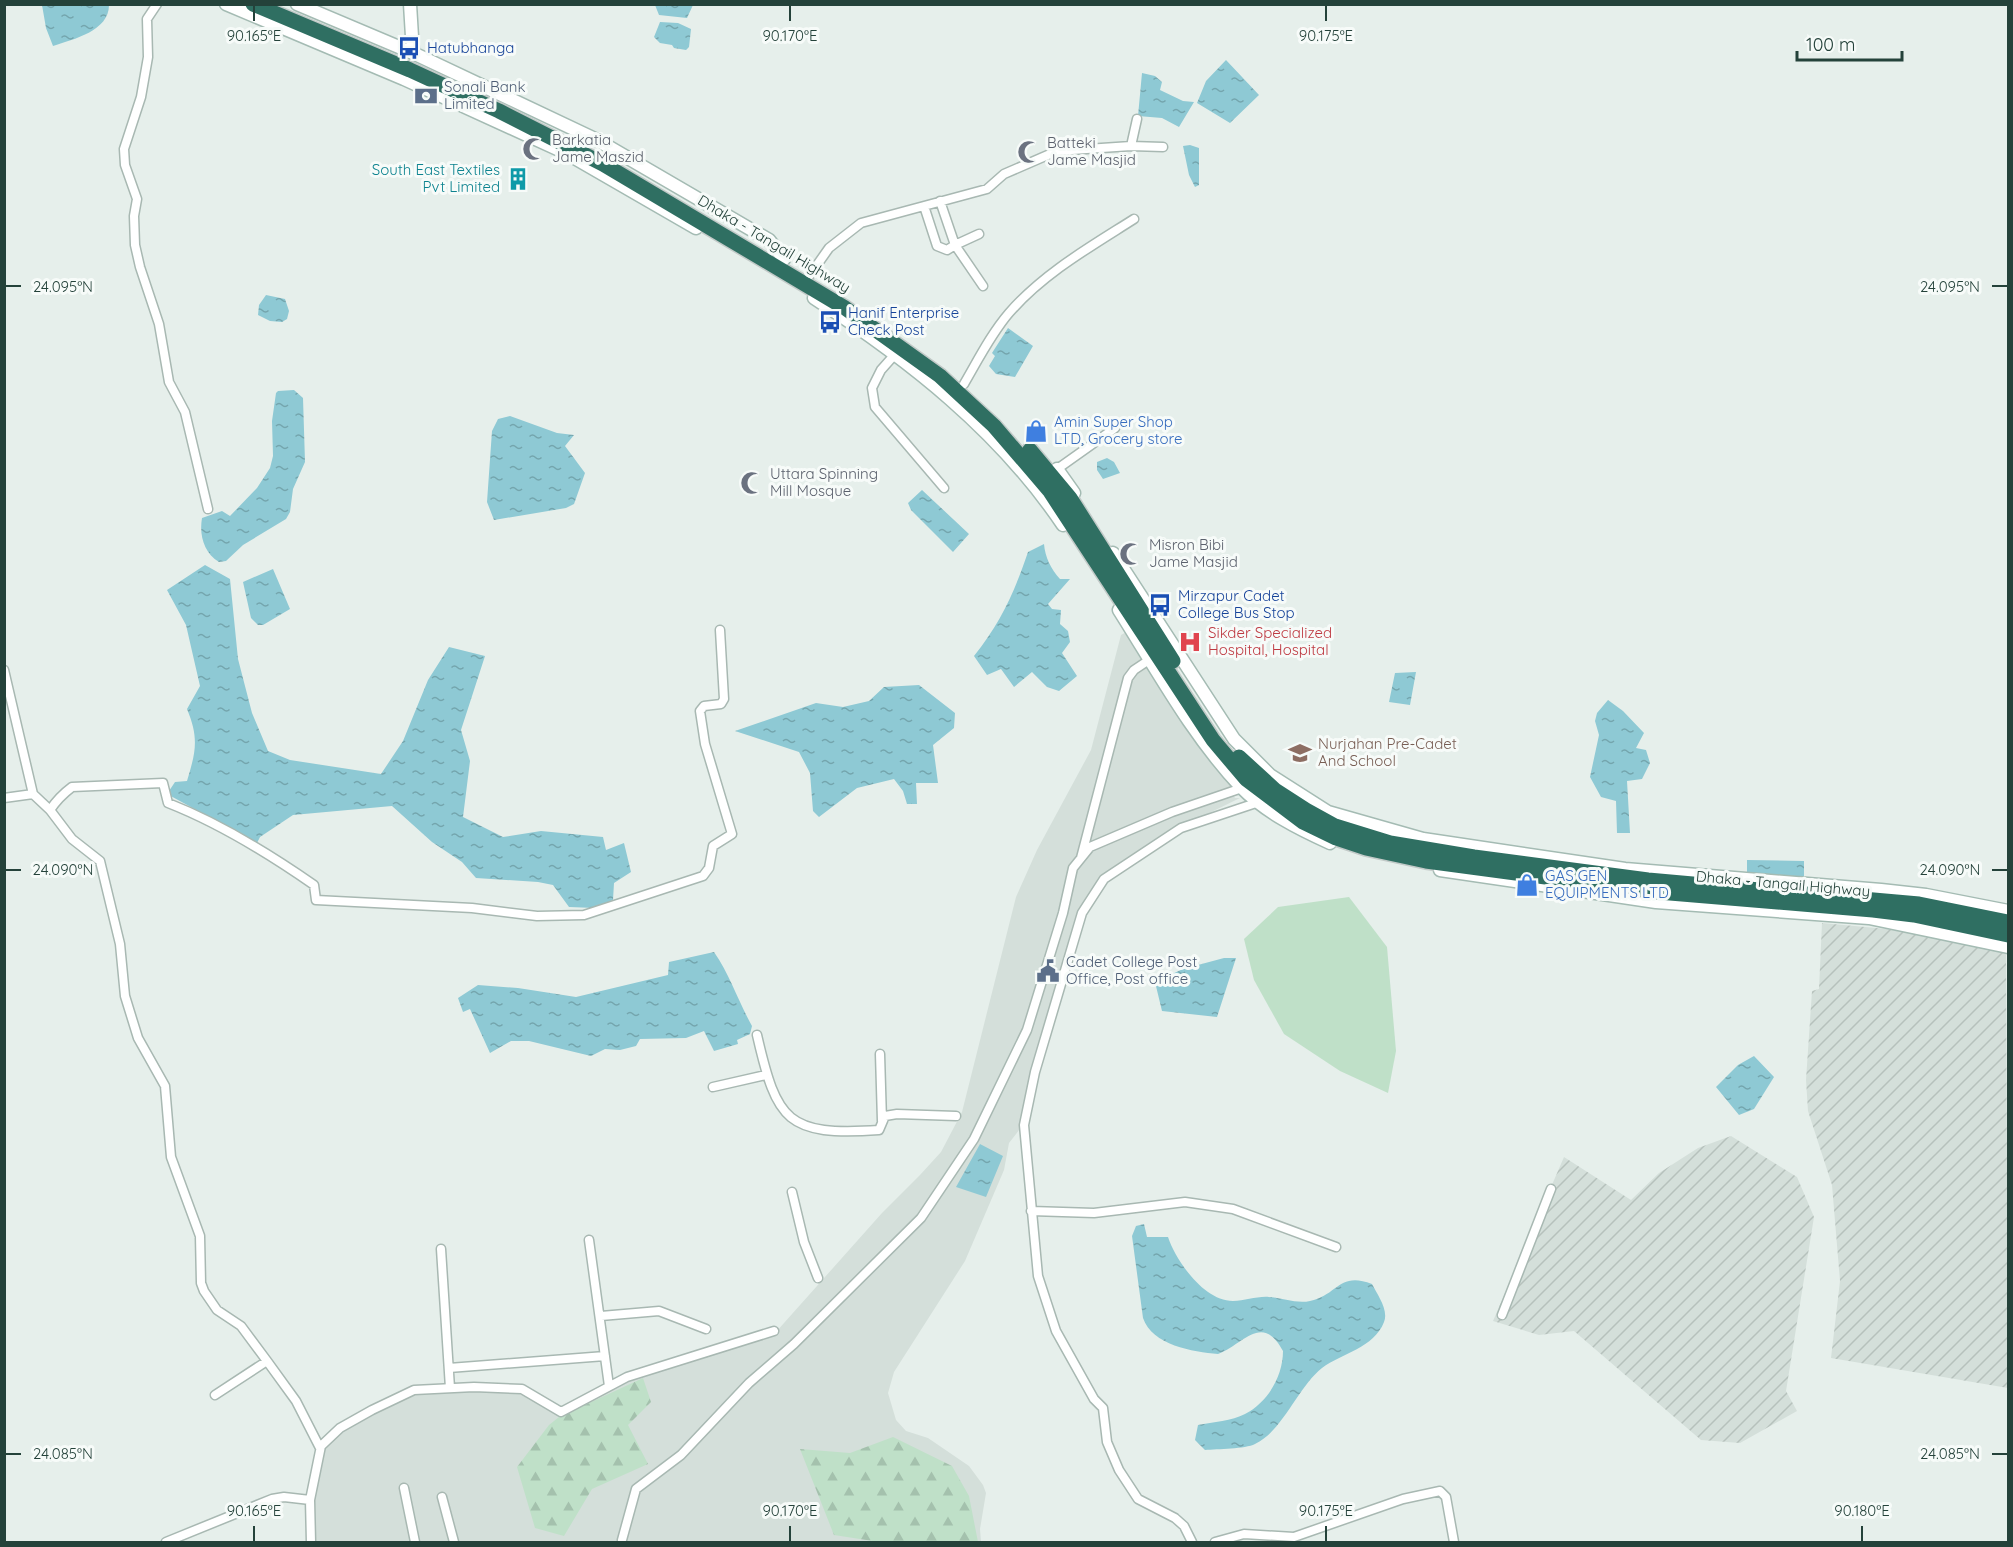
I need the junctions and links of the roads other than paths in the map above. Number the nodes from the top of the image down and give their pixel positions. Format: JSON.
{"nodes":[{"id":1,"x":157,"y":4,"type":"edge"},
{"id":2,"x":226,"y":4,"type":"edge"},
{"id":3,"x":253,"y":4,"type":"edge"},
{"id":4,"x":276,"y":4,"type":"edge"},
{"id":5,"x":297,"y":4,"type":"edge"},
{"id":6,"x":410,"y":4,"type":"edge"},
{"id":7,"x":413,"y":52,"type":"junction"},
{"id":8,"x":1137,"y":119,"type":"dead end"},
{"id":9,"x":1131,"y":146,"type":"junction"},
{"id":10,"x":1162,"y":147,"type":"dead end"},
{"id":11,"x":940,"y":201,"type":"junction"},
{"id":12,"x":924,"y":206,"type":"junction"},
{"id":13,"x":1134,"y":219,"type":"dead end"},
{"id":14,"x":979,"y":234,"type":"dead end"},
{"id":15,"x":955,"y":245,"type":"junction"},
{"id":16,"x":775,"y":264,"type":"junction"},
{"id":17,"x":810,"y":275,"type":"junction"},
{"id":18,"x":983,"y":286,"type":"dead end"},
{"id":19,"x":898,"y":351,"type":"junction"},
{"id":20,"x":964,"y":384,"type":"junction"},
{"id":21,"x":1115,"y":428,"type":"dead end"},
{"id":22,"x":1054,"y":471,"type":"junction"},
{"id":23,"x":944,"y":488,"type":"dead end"},
{"id":24,"x":208,"y":509,"type":"dead end"},
{"id":25,"x":720,"y":630,"type":"dead end"},
{"id":26,"x":1153,"y":657,"type":"junction"},
{"id":27,"x":4,"y":670,"type":"edge"},
{"id":28,"x":1242,"y":788,"type":"junction"},
{"id":29,"x":33,"y":794,"type":"junction"},
{"id":30,"x":4,"y":798,"type":"edge"},
{"id":31,"x":1259,"y":802,"type":"junction"},
{"id":32,"x":50,"y":810,"type":"junction"},
{"id":33,"x":1080,"y":859,"type":"junction"},
{"id":34,"x":1707,"y":902,"type":"junction"},
{"id":35,"x":2008,"y":911,"type":"edge"},
{"id":36,"x":2008,"y":921,"type":"edge"},
{"id":37,"x":2008,"y":935,"type":"edge"},
{"id":38,"x":2008,"y":947,"type":"edge"},
{"id":39,"x":757,"y":1035,"type":"dead end"},
{"id":40,"x":880,"y":1053,"type":"dead end"},
{"id":41,"x":766,"y":1075,"type":"junction"},
{"id":42,"x":713,"y":1087,"type":"dead end"},
{"id":43,"x":956,"y":1116,"type":"dead end"},
{"id":44,"x":882,"y":1121,"type":"junction"},
{"id":45,"x":1551,"y":1189,"type":"dead end"},
{"id":46,"x":792,"y":1192,"type":"dead end"},
{"id":47,"x":1031,"y":1210,"type":"junction"},
{"id":48,"x":589,"y":1240,"type":"dead end"},
{"id":49,"x":1336,"y":1247,"type":"dead end"},
{"id":50,"x":441,"y":1249,"type":"dead end"},
{"id":51,"x":818,"y":1278,"type":"dead end"},
{"id":52,"x":1502,"y":1315,"type":"dead end"},
{"id":53,"x":601,"y":1316,"type":"junction"},
{"id":54,"x":706,"y":1329,"type":"dead end"},
{"id":55,"x":774,"y":1331,"type":"dead end"},
{"id":56,"x":605,"y":1356,"type":"junction"},
{"id":57,"x":267,"y":1360,"type":"junction"},
{"id":58,"x":449,"y":1368,"type":"junction"},
{"id":59,"x":609,"y":1386,"type":"junction"},
{"id":60,"x":450,"y":1388,"type":"junction"},
{"id":61,"x":215,"y":1395,"type":"dead end"},
{"id":62,"x":320,"y":1449,"type":"junction"},
{"id":63,"x":404,"y":1488,"type":"dead end"},
{"id":64,"x":442,"y":1497,"type":"dead end"},
{"id":65,"x":310,"y":1500,"type":"junction"},
{"id":66,"x":622,"y":1540,"type":"dead end"},
{"id":67,"x":166,"y":1542,"type":"edge"},
{"id":68,"x":311,"y":1542,"type":"edge"},
{"id":69,"x":415,"y":1542,"type":"edge"},
{"id":70,"x":454,"y":1542,"type":"edge"},
{"id":71,"x":1192,"y":1542,"type":"edge"},
{"id":72,"x":1215,"y":1542,"type":"edge"},
{"id":73,"x":1454,"y":1542,"type":"edge"}],
"edges":[{"from":1,"to":24,"type":"street"},
{"from":2,"to":16,"type":"main road"},
{"from":3,"to":16,"type":"highway","name":"Dhaka - Tangail Highway"},
{"from":4,"to":16,"type":"highway","name":"Dhaka - Tangail Highway"},
{"from":5,"to":7,"type":"main road"},
{"from":6,"to":7,"type":"main road"},
{"from":7,"to":16,"type":"main road"},
{"from":8,"to":9,"type":"street"},
{"from":9,"to":10,"type":"street"},
{"from":9,"to":11,"type":"street"},
{"from":11,"to":12,"type":"street"},
{"from":11,"to":15,"type":"street"},
{"from":12,"to":15,"type":"street"},
{"from":12,"to":17,"type":"street"},
{"from":13,"to":20,"type":"street"},
{"from":14,"to":15,"type":"street"},
{"from":15,"to":18,"type":"street"},
{"from":16,"to":17,"type":"highway","name":"Dhaka - Tangail Highway"},
{"from":16,"to":19,"type":"highway","name":"Dhaka - Tangail Highway"},
{"from":17,"to":20,"type":"highway","name":"Dhaka - Tangail Highway"},
{"from":19,"to":23,"type":"street"},
{"from":19,"to":26,"type":"highway","name":"Dhaka - Tangail Highway"},
{"from":20,"to":22,"type":"highway","name":"Dhaka - Tangail Highway"},
{"from":21,"to":22,"type":"street"},
{"from":22,"to":35,"type":"main road"},
{"from":22,"to":36,"type":"highway","name":"Dhaka - Tangail Highway"},
{"from":25,"to":32,"type":"street"},
{"from":26,"to":28,"type":"main road"},
{"from":26,"to":33,"type":"street"},
{"from":26,"to":34,"type":"highway","name":"Dhaka - Tangail Highway"},
{"from":27,"to":29,"type":"street"},
{"from":28,"to":31,"type":"main road"},
{"from":28,"to":33,"type":"street"},
{"from":29,"to":30,"type":"street"},
{"from":29,"to":32,"type":"street"},
{"from":31,"to":34,"type":"main road"},
{"from":31,"to":47,"type":"street"},
{"from":32,"to":57,"type":"street"},
{"from":33,"to":66,"type":"street"},
{"from":34,"to":37,"type":"highway","name":"Dhaka - Tangail Highway"},
{"from":34,"to":38,"type":"main road"},
{"from":39,"to":41,"type":"street"},
{"from":40,"to":44,"type":"street"},
{"from":41,"to":42,"type":"street"},
{"from":41,"to":44,"type":"street"},
{"from":43,"to":44,"type":"street"},
{"from":45,"to":52,"type":"street"},
{"from":46,"to":51,"type":"street"},
{"from":47,"to":49,"type":"street"},
{"from":47,"to":71,"type":"street"},
{"from":48,"to":53,"type":"street"},
{"from":50,"to":58,"type":"street"},
{"from":53,"to":54,"type":"street"},
{"from":53,"to":56,"type":"street"},
{"from":55,"to":59,"type":"street"},
{"from":56,"to":58,"type":"street"},
{"from":56,"to":59,"type":"street"},
{"from":57,"to":61,"type":"street"},
{"from":57,"to":62,"type":"street"},
{"from":58,"to":60,"type":"street"},
{"from":59,"to":60,"type":"street"},
{"from":60,"to":62,"type":"street"},
{"from":62,"to":65,"type":"street"},
{"from":63,"to":69,"type":"street"},
{"from":64,"to":70,"type":"street"},
{"from":65,"to":67,"type":"street"},
{"from":65,"to":68,"type":"street"},
{"from":72,"to":73,"type":"street"}]}
